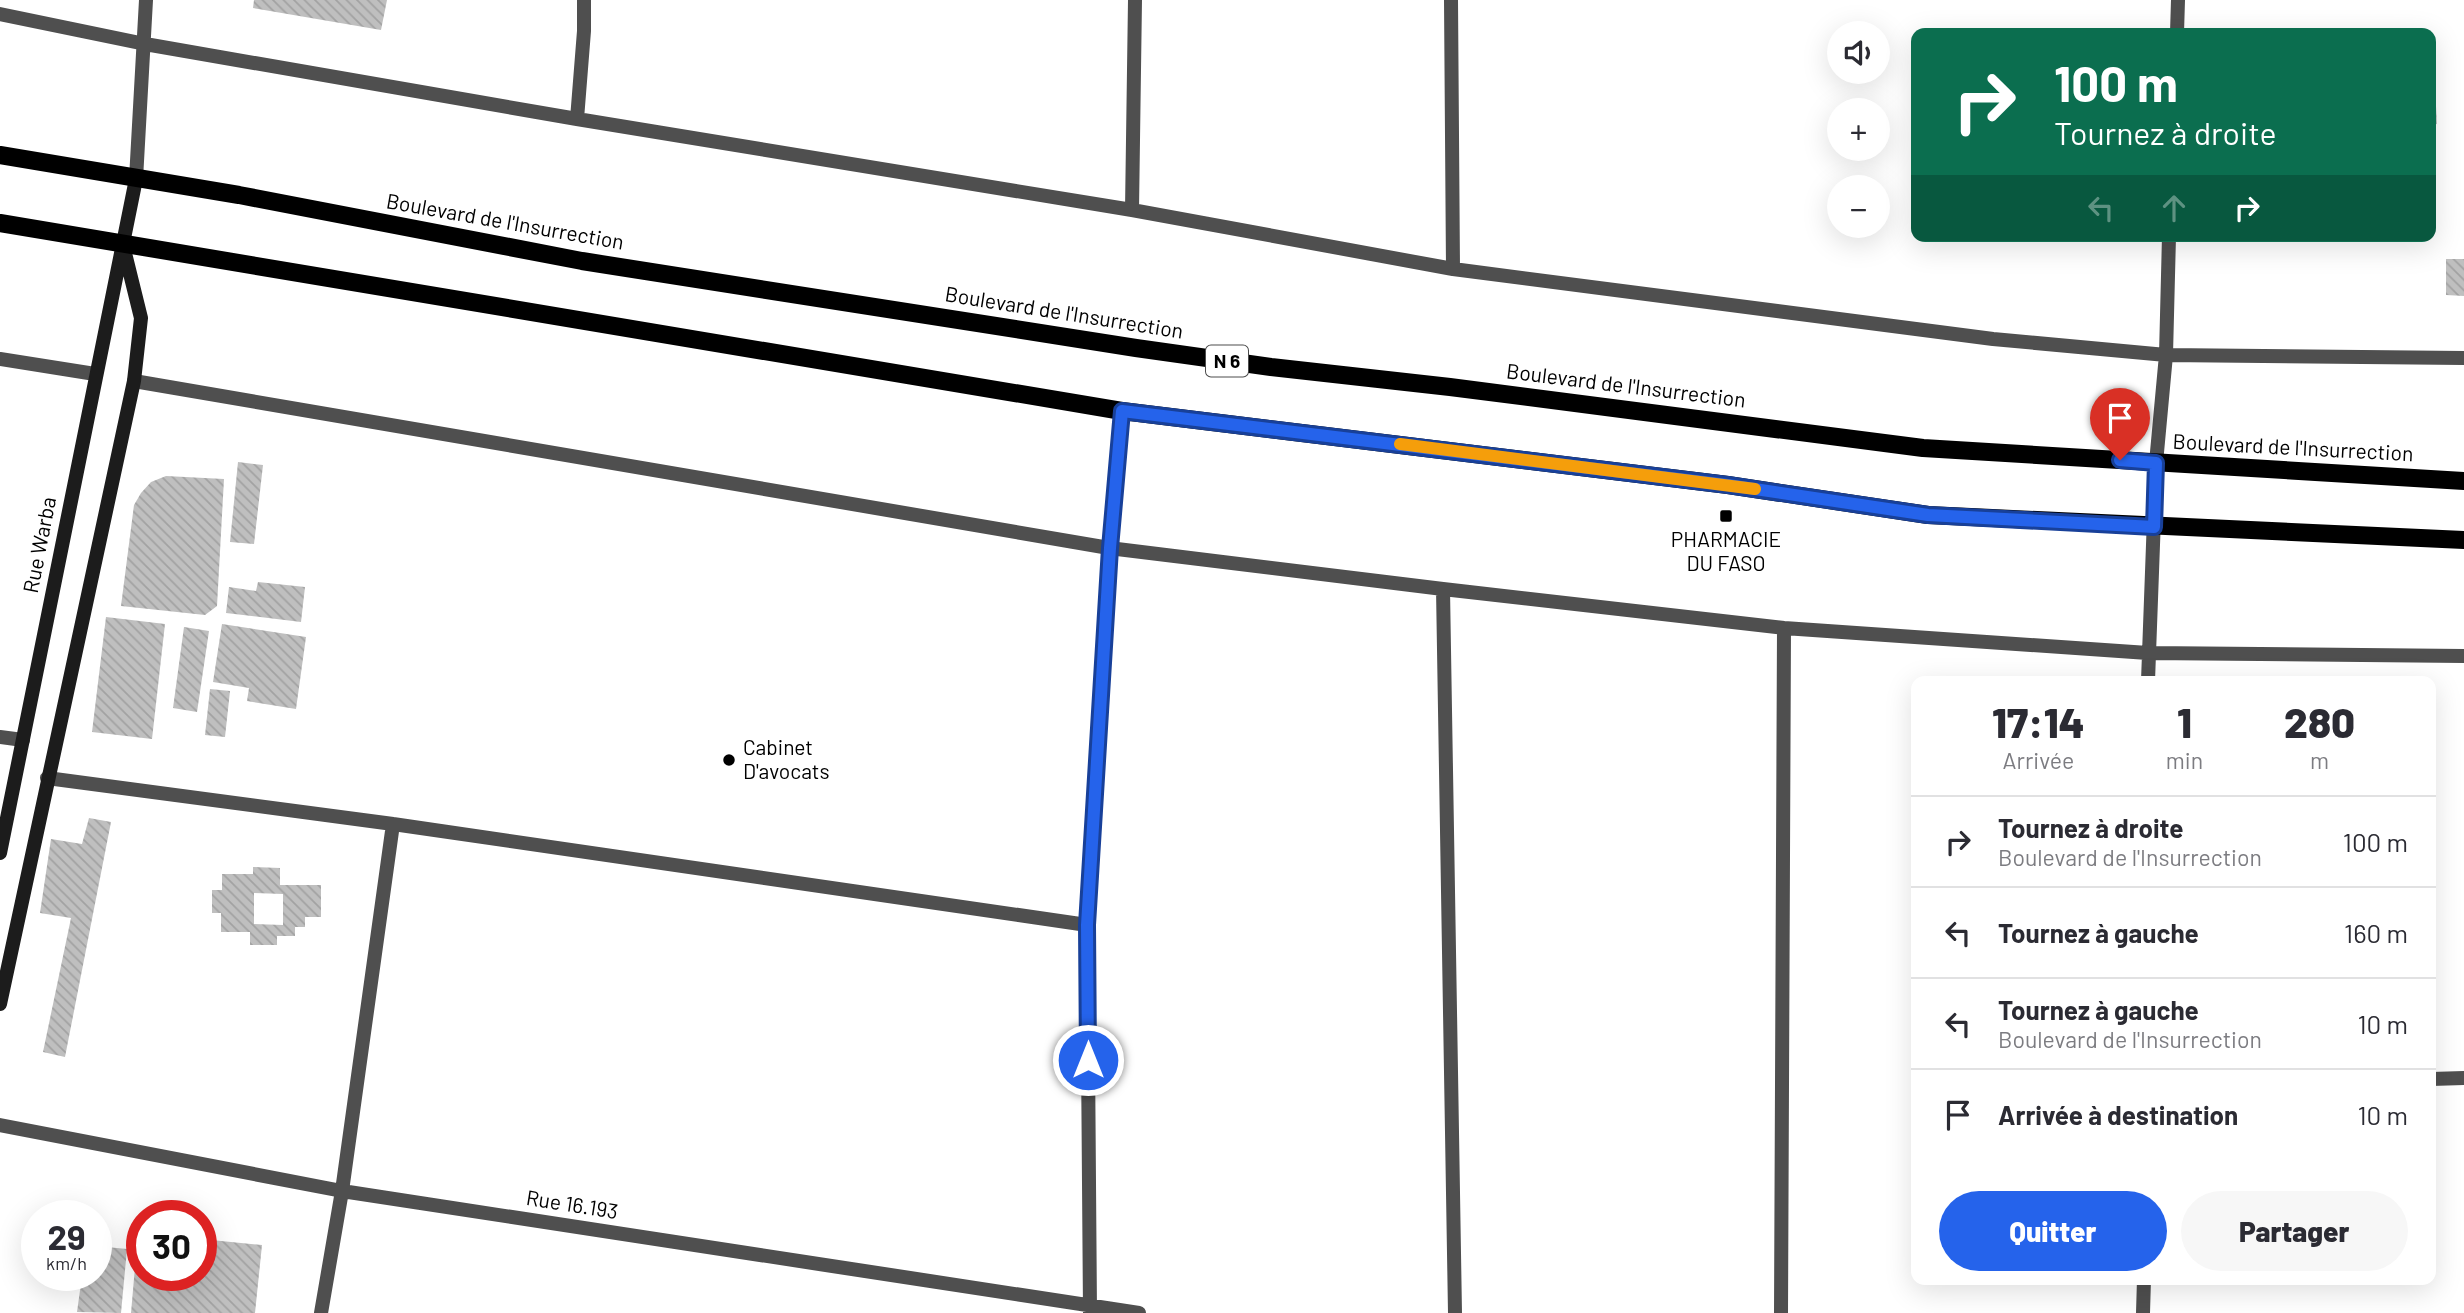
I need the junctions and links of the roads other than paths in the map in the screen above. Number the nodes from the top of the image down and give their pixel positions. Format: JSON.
{"nodes":[{"id":1,"x":146,"y":0,"type":"edge"},
{"id":2,"x":584,"y":0,"type":"edge"},
{"id":3,"x":1135,"y":0,"type":"edge"},
{"id":4,"x":1451,"y":0,"type":"edge"},
{"id":5,"x":2178,"y":0,"type":"edge"},
{"id":6,"x":0,"y":14,"type":"edge"},
{"id":7,"x":2176,"y":28,"type":"edge"},
{"id":8,"x":145,"y":44,"type":"junction"},
{"id":9,"x":577,"y":119,"type":"junction"},
{"id":10,"x":0,"y":155,"type":"edge"},
{"id":11,"x":136,"y":179,"type":"junction"},
{"id":12,"x":1132,"y":210,"type":"junction"},
{"id":13,"x":0,"y":223,"type":"edge"},
{"id":14,"x":2169,"y":242,"type":"edge"},
{"id":15,"x":123,"y":245,"type":"junction"},
{"id":16,"x":1452,"y":269,"type":"junction"},
{"id":17,"x":2166,"y":355,"type":"junction"},
{"id":18,"x":2464,"y":358,"type":"edge"},
{"id":19,"x":0,"y":359,"type":"edge"},
{"id":20,"x":95,"y":374,"type":"junction"},
{"id":21,"x":134,"y":381,"type":"junction"},
{"id":22,"x":1122,"y":411,"type":"junction"},
{"id":23,"x":2156,"y":463,"type":"junction"},
{"id":24,"x":2464,"y":481,"type":"edge"},
{"id":25,"x":2154,"y":527,"type":"junction"},
{"id":26,"x":2464,"y":540,"type":"edge"},
{"id":27,"x":1110,"y":548,"type":"junction"},
{"id":28,"x":1443,"y":589,"type":"junction"},
{"id":29,"x":1784,"y":628,"type":"junction"},
{"id":30,"x":2148,"y":653,"type":"junction"},
{"id":31,"x":2464,"y":656,"type":"edge"},
{"id":32,"x":2148,"y":676,"type":"edge"},
{"id":33,"x":0,"y":737,"type":"edge"},
{"id":34,"x":23,"y":740,"type":"junction"},
{"id":35,"x":47,"y":778,"type":"junction"},
{"id":36,"x":393,"y":824,"type":"junction"},
{"id":37,"x":0,"y":853,"type":"edge"},
{"id":38,"x":1087,"y":925,"type":"junction"},
{"id":39,"x":0,"y":1004,"type":"edge"},
{"id":40,"x":2464,"y":1078,"type":"edge"},
{"id":41,"x":2436,"y":1079,"type":"edge"},
{"id":42,"x":0,"y":1125,"type":"edge"},
{"id":43,"x":342,"y":1191,"type":"junction"},
{"id":44,"x":2144,"y":1285,"type":"edge"},
{"id":45,"x":1090,"y":1309,"type":"edge"},
{"id":46,"x":321,"y":1313,"type":"edge"},
{"id":47,"x":1139,"y":1313,"type":"edge"},
{"id":48,"x":1455,"y":1313,"type":"edge"},
{"id":49,"x":1781,"y":1313,"type":"edge"},
{"id":50,"x":2143,"y":1313,"type":"edge"}],
"edges":[{"from":1,"to":8,"type":"street"},
{"from":2,"to":9,"type":"street"},
{"from":3,"to":12,"type":"street"},
{"from":4,"to":16,"type":"street"},
{"from":5,"to":7,"type":"street"},
{"from":6,"to":8,"type":"street"},
{"from":8,"to":9,"type":"street"},
{"from":8,"to":11,"type":"street"},
{"from":9,"to":12,"type":"street"},
{"from":10,"to":11,"type":"main road","name":"Boulevard de l'Insurrection","number":"N 6"},
{"from":11,"to":15,"type":"main road","name":"Rue Warba"},
{"from":11,"to":23,"type":"main road","name":"Boulevard de l'Insurrection","number":"N 6"},
{"from":12,"to":16,"type":"street"},
{"from":13,"to":15,"type":"main road"},
{"from":14,"to":17,"type":"street"},
{"from":15,"to":20,"type":"main road","name":"Rue Warba"},
{"from":15,"to":21,"type":"main road"},
{"from":15,"to":22,"type":"main road"},
{"from":16,"to":17,"type":"street"},
{"from":17,"to":18,"type":"street"},
{"from":17,"to":23,"type":"street"},
{"from":19,"to":20,"type":"street"},
{"from":20,"to":34,"type":"main road","name":"Rue Warba"},
{"from":21,"to":27,"type":"street"},
{"from":21,"to":35,"type":"main road"},
{"from":22,"to":25,"type":"main road"},
{"from":22,"to":27,"type":"street"},
{"from":23,"to":24,"type":"main road","name":"Boulevard de l'Insurrection","number":"N 6"},
{"from":23,"to":25,"type":"street"},
{"from":25,"to":26,"type":"main road"},
{"from":25,"to":30,"type":"street"},
{"from":27,"to":28,"type":"street"},
{"from":27,"to":38,"type":"street"},
{"from":28,"to":29,"type":"street"},
{"from":28,"to":48,"type":"street"},
{"from":29,"to":30,"type":"street"},
{"from":29,"to":49,"type":"street"},
{"from":30,"to":31,"type":"street"},
{"from":30,"to":32,"type":"street"},
{"from":33,"to":34,"type":"street"},
{"from":34,"to":37,"type":"main road","name":"Rue Warba"},
{"from":35,"to":36,"type":"street"},
{"from":35,"to":39,"type":"main road"},
{"from":36,"to":38,"type":"street"},
{"from":36,"to":43,"type":"street"},
{"from":38,"to":45,"type":"street"},
{"from":40,"to":41,"type":"street"},
{"from":42,"to":43,"type":"street","name":"Rue 16.193"},
{"from":43,"to":45,"type":"street","name":"Rue 16.193"},
{"from":43,"to":46,"type":"street"},
{"from":44,"to":50,"type":"street"},
{"from":45,"to":47,"type":"street","name":"Rue 16.193"}]}
